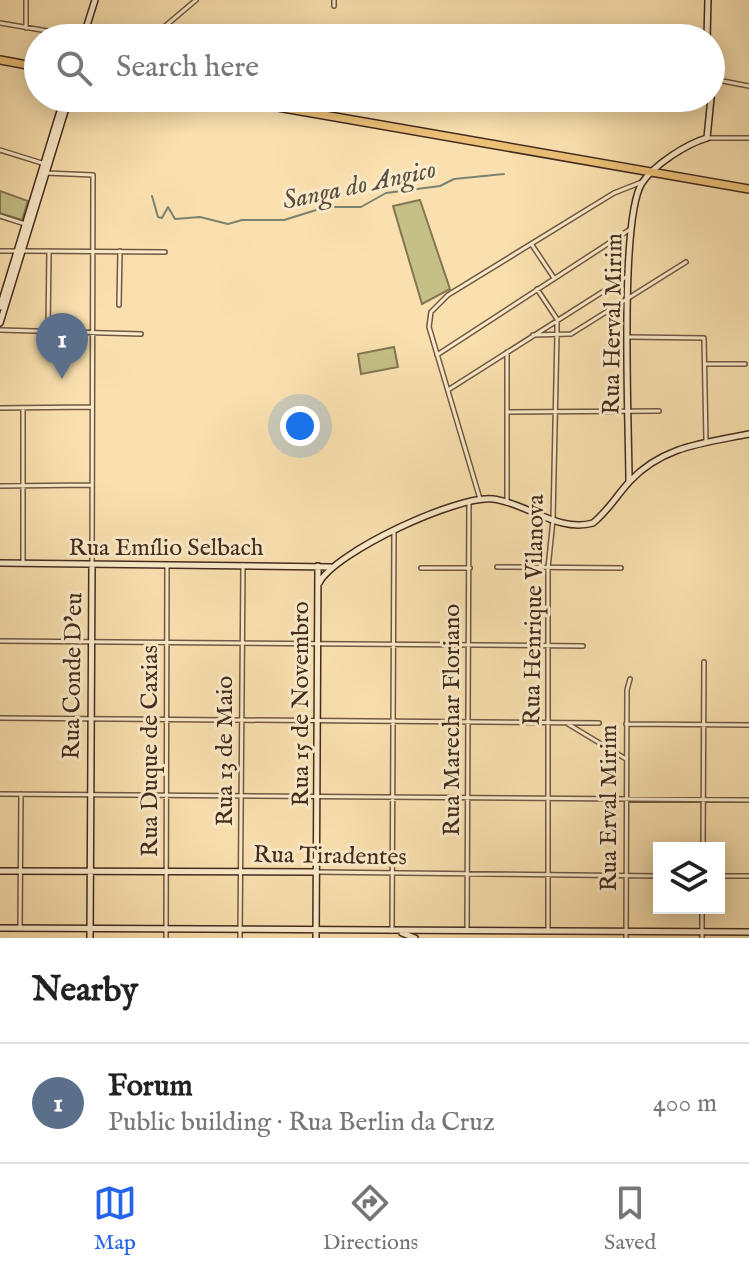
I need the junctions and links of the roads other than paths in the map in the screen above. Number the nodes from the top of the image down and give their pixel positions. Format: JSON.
{"nodes":[{"id":1,"x":26,"y":0,"type":"edge"},
{"id":2,"x":95,"y":0,"type":"edge"},
{"id":3,"x":196,"y":0,"type":"edge"},
{"id":4,"x":708,"y":0,"type":"edge"},
{"id":5,"x":0,"y":23,"type":"edge"},
{"id":6,"x":26,"y":24,"type":"edge"},
{"id":7,"x":87,"y":24,"type":"edge"},
{"id":8,"x":168,"y":24,"type":"edge"},
{"id":9,"x":707,"y":24,"type":"edge"},
{"id":10,"x":24,"y":28,"type":"edge"},
{"id":11,"x":0,"y":60,"type":"edge"},
{"id":12,"x":24,"y":64,"type":"edge"},
{"id":13,"x":725,"y":79,"type":"edge"},
{"id":14,"x":749,"y":86,"type":"edge"},
{"id":15,"x":63,"y":112,"type":"edge"},
{"id":16,"x":306,"y":112,"type":"edge"},
{"id":17,"x":710,"y":112,"type":"edge"},
{"id":18,"x":707,"y":138,"type":"junction"},
{"id":19,"x":749,"y":138,"type":"edge"},
{"id":20,"x":0,"y":150,"type":"edge"},
{"id":21,"x":46,"y":165,"type":"junction"},
{"id":22,"x":43,"y":173,"type":"junction"},
{"id":23,"x":652,"y":173,"type":"junction"},
{"id":24,"x":643,"y":181,"type":"junction"},
{"id":25,"x":749,"y":189,"type":"edge"},
{"id":26,"x":32,"y":211,"type":"junction"},
{"id":27,"x":0,"y":216,"type":"edge"},
{"id":28,"x":25,"y":224,"type":"junction"},
{"id":29,"x":631,"y":229,"type":"junction"},
{"id":30,"x":531,"y":244,"type":"junction"},
{"id":31,"x":0,"y":251,"type":"edge"},
{"id":32,"x":19,"y":251,"type":"junction"},
{"id":33,"x":49,"y":251,"type":"junction"},
{"id":34,"x":92,"y":251,"type":"junction"},
{"id":35,"x":120,"y":251,"type":"junction"},
{"id":36,"x":165,"y":252,"type":"dead end"},
{"id":37,"x":686,"y":262,"type":"dead end"},
{"id":38,"x":629,"y":275,"type":"junction"},
{"id":39,"x":554,"y":278,"type":"junction"},
{"id":40,"x":537,"y":289,"type":"junction"},
{"id":41,"x":7,"y":292,"type":"junction"},
{"id":42,"x":629,"y":297,"type":"junction"},
{"id":43,"x":119,"y":305,"type":"dead end"},
{"id":44,"x":0,"y":307,"type":"edge"},
{"id":45,"x":557,"y":319,"type":"junction"},
{"id":46,"x":0,"y":323,"type":"edge"},
{"id":47,"x":0,"y":330,"type":"edge"},
{"id":48,"x":48,"y":330,"type":"junction"},
{"id":49,"x":92,"y":331,"type":"junction"},
{"id":50,"x":141,"y":334,"type":"dead end"},
{"id":51,"x":557,"y":334,"type":"junction"},
{"id":52,"x":533,"y":335,"type":"junction"},
{"id":53,"x":629,"y":337,"type":"junction"},
{"id":54,"x":507,"y":352,"type":"junction"},
{"id":55,"x":437,"y":355,"type":"junction"},
{"id":56,"x":705,"y":364,"type":"junction"},
{"id":57,"x":745,"y":364,"type":"dead end"},
{"id":58,"x":448,"y":390,"type":"junction"},
{"id":59,"x":92,"y":407,"type":"junction"},
{"id":60,"x":0,"y":408,"type":"edge"},
{"id":61,"x":23,"y":408,"type":"junction"},
{"id":62,"x":659,"y":411,"type":"dead end"},
{"id":63,"x":508,"y":412,"type":"junction"},
{"id":64,"x":556,"y":412,"type":"junction"},
{"id":65,"x":629,"y":412,"type":"junction"},
{"id":66,"x":749,"y":434,"type":"edge"},
{"id":67,"x":706,"y":441,"type":"junction"},
{"id":68,"x":629,"y":482,"type":"junction"},
{"id":69,"x":92,"y":485,"type":"junction"},
{"id":70,"x":0,"y":486,"type":"edge"},
{"id":71,"x":23,"y":486,"type":"junction"},
{"id":72,"x":480,"y":499,"type":"junction"},
{"id":73,"x":469,"y":501,"type":"junction"},
{"id":74,"x":507,"y":503,"type":"junction"},
{"id":75,"x":553,"y":520,"type":"junction"},
{"id":76,"x":394,"y":531,"type":"junction"},
{"id":77,"x":0,"y":563,"type":"edge"},
{"id":78,"x":23,"y":563,"type":"junction"},
{"id":79,"x":167,"y":564,"type":"junction"},
{"id":80,"x":92,"y":565,"type":"junction"},
{"id":81,"x":243,"y":565,"type":"junction"},
{"id":82,"x":318,"y":566,"type":"junction"},
{"id":83,"x":332,"y":566,"type":"junction"},
{"id":84,"x":497,"y":567,"type":"dead end"},
{"id":85,"x":421,"y":568,"type":"dead end"},
{"id":86,"x":470,"y":568,"type":"junction"},
{"id":87,"x":548,"y":568,"type":"junction"},
{"id":88,"x":621,"y":568,"type":"dead end"},
{"id":89,"x":319,"y":583,"type":"junction"},
{"id":90,"x":0,"y":641,"type":"edge"},
{"id":91,"x":90,"y":643,"type":"junction"},
{"id":92,"x":168,"y":643,"type":"junction"},
{"id":93,"x":242,"y":644,"type":"junction"},
{"id":94,"x":318,"y":644,"type":"junction"},
{"id":95,"x":392,"y":645,"type":"junction"},
{"id":96,"x":470,"y":646,"type":"junction"},
{"id":97,"x":583,"y":646,"type":"dead end"},
{"id":98,"x":548,"y":647,"type":"junction"},
{"id":99,"x":704,"y":662,"type":"dead end"},
{"id":100,"x":630,"y":679,"type":"dead end"},
{"id":101,"x":0,"y":718,"type":"edge"},
{"id":102,"x":89,"y":719,"type":"junction"},
{"id":103,"x":168,"y":721,"type":"junction"},
{"id":104,"x":470,"y":721,"type":"junction"},
{"id":105,"x":548,"y":721,"type":"junction"},
{"id":106,"x":242,"y":722,"type":"junction"},
{"id":107,"x":319,"y":722,"type":"junction"},
{"id":108,"x":392,"y":722,"type":"junction"},
{"id":109,"x":565,"y":722,"type":"junction"},
{"id":110,"x":599,"y":723,"type":"dead end"},
{"id":111,"x":626,"y":724,"type":"junction"},
{"id":112,"x":704,"y":725,"type":"junction"},
{"id":113,"x":749,"y":725,"type":"edge"},
{"id":114,"x":626,"y":759,"type":"junction"},
{"id":115,"x":0,"y":794,"type":"edge"},
{"id":116,"x":21,"y":794,"type":"junction"},
{"id":117,"x":89,"y":795,"type":"junction"},
{"id":118,"x":167,"y":796,"type":"junction"},
{"id":119,"x":241,"y":797,"type":"junction"},
{"id":120,"x":318,"y":798,"type":"junction"},
{"id":121,"x":469,"y":798,"type":"junction"},
{"id":122,"x":548,"y":798,"type":"junction"},
{"id":123,"x":392,"y":799,"type":"junction"},
{"id":124,"x":626,"y":799,"type":"junction"},
{"id":125,"x":703,"y":800,"type":"junction"},
{"id":126,"x":749,"y":800,"type":"edge"},
{"id":127,"x":703,"y":842,"type":"edge"},
{"id":128,"x":0,"y":871,"type":"edge"},
{"id":129,"x":20,"y":871,"type":"junction"},
{"id":130,"x":90,"y":871,"type":"junction"},
{"id":131,"x":166,"y":871,"type":"junction"},
{"id":132,"x":242,"y":872,"type":"junction"},
{"id":133,"x":317,"y":872,"type":"junction"},
{"id":134,"x":392,"y":873,"type":"junction"},
{"id":135,"x":468,"y":874,"type":"junction"},
{"id":136,"x":547,"y":875,"type":"junction"},
{"id":137,"x":625,"y":876,"type":"junction"},
{"id":138,"x":653,"y":876,"type":"edge"},
{"id":139,"x":725,"y":876,"type":"edge"},
{"id":140,"x":749,"y":876,"type":"edge"},
{"id":141,"x":702,"y":914,"type":"edge"},
{"id":142,"x":20,"y":927,"type":"junction"},
{"id":143,"x":0,"y":928,"type":"edge"},
{"id":144,"x":90,"y":928,"type":"junction"},
{"id":145,"x":166,"y":928,"type":"junction"},
{"id":146,"x":240,"y":929,"type":"junction"},
{"id":147,"x":316,"y":929,"type":"junction"},
{"id":148,"x":702,"y":930,"type":"junction"},
{"id":149,"x":749,"y":932,"type":"edge"},
{"id":150,"x":393,"y":933,"type":"edge"},
{"id":151,"x":467,"y":934,"type":"edge"},
{"id":152,"x":626,"y":934,"type":"edge"},
{"id":153,"x":548,"y":935,"type":"edge"},
{"id":154,"x":417,"y":936,"type":"edge"},
{"id":155,"x":90,"y":938,"type":"edge"},
{"id":156,"x":166,"y":938,"type":"edge"},
{"id":157,"x":240,"y":938,"type":"edge"},
{"id":158,"x":316,"y":938,"type":"edge"},
{"id":159,"x":702,"y":938,"type":"edge"}],
"edges":[{"from":1,"to":6,"type":"street"},
{"from":2,"to":7,"type":"main road"},
{"from":3,"to":8,"type":"street"},
{"from":4,"to":9,"type":"main road"},
{"from":5,"to":10,"type":"street"},
{"from":11,"to":12,"type":"highway"},
{"from":13,"to":14,"type":"street"},
{"from":15,"to":21,"type":"main road"},
{"from":16,"to":23,"type":"highway"},
{"from":17,"to":18,"type":"main road"},
{"from":18,"to":19,"type":"street"},
{"from":18,"to":23,"type":"main road"},
{"from":20,"to":21,"type":"street"},
{"from":21,"to":22,"type":"main road"},
{"from":22,"to":26,"type":"main road"},
{"from":22,"to":26,"type":"main road"},
{"from":22,"to":34,"type":"street","name":"Rua Conde D'eu"},
{"from":23,"to":24,"type":"main road"},
{"from":23,"to":25,"type":"highway"},
{"from":24,"to":29,"type":"main road","name":"Rua Herval Mirim"},
{"from":24,"to":30,"type":"street"},
{"from":26,"to":28,"type":"main road"},
{"from":26,"to":32,"type":"main road"},
{"from":27,"to":28,"type":"street"},
{"from":28,"to":32,"type":"main road"},
{"from":29,"to":38,"type":"main road","name":"Rua Herval Mirim"},
{"from":29,"to":39,"type":"street"},
{"from":30,"to":39,"type":"street"},
{"from":30,"to":55,"type":"street"},
{"from":31,"to":32,"type":"street"},
{"from":32,"to":33,"type":"street"},
{"from":32,"to":41,"type":"main road"},
{"from":33,"to":34,"type":"street"},
{"from":33,"to":48,"type":"street"},
{"from":34,"to":35,"type":"street"},
{"from":34,"to":49,"type":"street","name":"Rua Conde D'eu"},
{"from":35,"to":36,"type":"street"},
{"from":35,"to":43,"type":"street"},
{"from":37,"to":42,"type":"street"},
{"from":38,"to":42,"type":"main road","name":"Rua Herval Mirim"},
{"from":38,"to":45,"type":"street"},
{"from":39,"to":40,"type":"street"},
{"from":40,"to":45,"type":"street"},
{"from":40,"to":55,"type":"street"},
{"from":41,"to":44,"type":"main road"},
{"from":41,"to":46,"type":"main road"},
{"from":42,"to":51,"type":"street"},
{"from":42,"to":53,"type":"main road","name":"Rua Herval Mirim"},
{"from":45,"to":51,"type":"street","name":"Rua Henrique Vilanova"},
{"from":45,"to":52,"type":"street"},
{"from":47,"to":48,"type":"street"},
{"from":48,"to":49,"type":"street"},
{"from":49,"to":50,"type":"street"},
{"from":49,"to":59,"type":"street","name":"Rua Conde D'eu"},
{"from":51,"to":52,"type":"street"},
{"from":51,"to":64,"type":"street","name":"Rua Henrique Vilanova"},
{"from":52,"to":54,"type":"street"},
{"from":53,"to":56,"type":"street"},
{"from":53,"to":65,"type":"main road","name":"Rua Herval Mirim"},
{"from":54,"to":58,"type":"street"},
{"from":54,"to":63,"type":"street"},
{"from":55,"to":58,"type":"street"},
{"from":56,"to":57,"type":"street"},
{"from":56,"to":67,"type":"street"},
{"from":58,"to":72,"type":"street"},
{"from":59,"to":61,"type":"street"},
{"from":59,"to":69,"type":"street","name":"Rua Conde D'eu"},
{"from":60,"to":61,"type":"street"},
{"from":61,"to":71,"type":"street"},
{"from":62,"to":65,"type":"street"},
{"from":63,"to":64,"type":"street"},
{"from":63,"to":74,"type":"street"},
{"from":64,"to":65,"type":"street"},
{"from":64,"to":75,"type":"street","name":"Rua Henrique Vilanova"},
{"from":65,"to":68,"type":"main road","name":"Rua Herval Mirim"},
{"from":66,"to":67,"type":"main road"},
{"from":67,"to":68,"type":"main road"},
{"from":68,"to":75,"type":"main road"},
{"from":69,"to":71,"type":"street"},
{"from":69,"to":80,"type":"street","name":"Rua Conde D'eu"},
{"from":70,"to":71,"type":"street"},
{"from":71,"to":78,"type":"street"},
{"from":72,"to":73,"type":"main road"},
{"from":72,"to":74,"type":"main road"},
{"from":73,"to":76,"type":"main road"},
{"from":73,"to":86,"type":"street","name":"Rua Marechar Floriano"},
{"from":74,"to":75,"type":"main road"},
{"from":75,"to":87,"type":"street","name":"Rua Henrique Vilanova"},
{"from":76,"to":83,"type":"main road"},
{"from":76,"to":95,"type":"street"},
{"from":77,"to":78,"type":"main road","name":"Rua Emílio Selbach"},
{"from":78,"to":80,"type":"main road","name":"Rua Emílio Selbach"},
{"from":79,"to":80,"type":"main road","name":"Rua Emílio Selbach"},
{"from":79,"to":81,"type":"main road","name":"Rua Emílio Selbach"},
{"from":79,"to":92,"type":"street","name":"Rua Duque de Caxias"},
{"from":80,"to":91,"type":"main road","name":"Rua Conde D'eu"},
{"from":81,"to":82,"type":"main road","name":"Rua Emílio Selbach"},
{"from":81,"to":93,"type":"street","name":"Rua 13 de Maio"},
{"from":82,"to":83,"type":"main road","name":"Rua Emílio Selbach"},
{"from":82,"to":89,"type":"main road","name":"Rua 15 de Novembro"},
{"from":83,"to":89,"type":"main road"},
{"from":84,"to":87,"type":"street"},
{"from":85,"to":86,"type":"street"},
{"from":86,"to":96,"type":"street","name":"Rua Marechar Floriano"},
{"from":87,"to":88,"type":"street"},
{"from":87,"to":98,"type":"street","name":"Rua Henrique Vilanova"},
{"from":89,"to":94,"type":"main road","name":"Rua 15 de Novembro"},
{"from":90,"to":91,"type":"street"},
{"from":91,"to":92,"type":"street"},
{"from":91,"to":102,"type":"main road","name":"Rua Conde D'eu"},
{"from":92,"to":93,"type":"street"},
{"from":92,"to":103,"type":"street","name":"Rua Duque de Caxias"},
{"from":93,"to":94,"type":"street"},
{"from":93,"to":106,"type":"street","name":"Rua 13 de Maio"},
{"from":94,"to":95,"type":"street"},
{"from":94,"to":107,"type":"main road","name":"Rua 15 de Novembro"},
{"from":95,"to":96,"type":"street"},
{"from":95,"to":108,"type":"street"},
{"from":96,"to":98,"type":"street"},
{"from":96,"to":104,"type":"street","name":"Rua Marechar Floriano"},
{"from":97,"to":98,"type":"street"},
{"from":98,"to":105,"type":"street","name":"Rua Henrique Vilanova"},
{"from":99,"to":112,"type":"street"},
{"from":100,"to":111,"type":"street","name":"Rua Erval Mirim"},
{"from":101,"to":102,"type":"street"},
{"from":102,"to":103,"type":"street"},
{"from":102,"to":117,"type":"main road","name":"Rua Conde D'eu"},
{"from":103,"to":106,"type":"street"},
{"from":103,"to":118,"type":"street","name":"Rua Duque de Caxias"},
{"from":104,"to":105,"type":"street"},
{"from":104,"to":108,"type":"street"},
{"from":104,"to":121,"type":"street","name":"Rua Marechar Floriano"},
{"from":105,"to":109,"type":"street"},
{"from":105,"to":122,"type":"street","name":"Rua Henrique Vilanova"},
{"from":106,"to":107,"type":"street"},
{"from":106,"to":119,"type":"street","name":"Rua 13 de Maio"},
{"from":107,"to":108,"type":"street"},
{"from":107,"to":120,"type":"main road","name":"Rua 15 de Novembro"},
{"from":108,"to":123,"type":"street"},
{"from":109,"to":110,"type":"street"},
{"from":109,"to":114,"type":"street"},
{"from":111,"to":112,"type":"street"},
{"from":111,"to":114,"type":"street","name":"Rua Erval Mirim"},
{"from":112,"to":113,"type":"street"},
{"from":112,"to":125,"type":"street"},
{"from":114,"to":124,"type":"street","name":"Rua Erval Mirim"},
{"from":115,"to":116,"type":"street"},
{"from":116,"to":117,"type":"street"},
{"from":116,"to":129,"type":"street"},
{"from":117,"to":118,"type":"street"},
{"from":117,"to":130,"type":"main road","name":"Rua Conde D'eu"},
{"from":118,"to":119,"type":"street"},
{"from":118,"to":131,"type":"street","name":"Rua Duque de Caxias"},
{"from":119,"to":120,"type":"street"},
{"from":119,"to":132,"type":"street","name":"Rua 13 de Maio"},
{"from":120,"to":123,"type":"street"},
{"from":120,"to":133,"type":"main road","name":"Rua 15 de Novembro"},
{"from":121,"to":122,"type":"street"},
{"from":121,"to":123,"type":"street"},
{"from":121,"to":135,"type":"street","name":"Rua Marechar Floriano"},
{"from":122,"to":124,"type":"street"},
{"from":122,"to":136,"type":"street","name":"Rua Henrique Vilanova"},
{"from":123,"to":134,"type":"street"},
{"from":124,"to":125,"type":"street"},
{"from":124,"to":137,"type":"street","name":"Rua Erval Mirim"},
{"from":125,"to":126,"type":"street"},
{"from":125,"to":127,"type":"street"},
{"from":128,"to":129,"type":"main road","name":"Rua Tiradentes"},
{"from":129,"to":130,"type":"main road","name":"Rua Tiradentes"},
{"from":129,"to":142,"type":"street"},
{"from":130,"to":131,"type":"main road","name":"Rua Tiradentes"},
{"from":130,"to":144,"type":"main road","name":"Rua Conde D'eu"},
{"from":131,"to":132,"type":"main road","name":"Rua Tiradentes"},
{"from":131,"to":145,"type":"street","name":"Rua Duque de Caxias"},
{"from":132,"to":133,"type":"main road","name":"Rua Tiradentes"},
{"from":132,"to":146,"type":"street","name":"Rua 13 de Maio"},
{"from":133,"to":134,"type":"street","name":"Rua Tiradentes"},
{"from":133,"to":147,"type":"main road","name":"Rua 15 de Novembro"},
{"from":134,"to":135,"type":"street","name":"Rua Tiradentes"},
{"from":134,"to":150,"type":"street"},
{"from":135,"to":136,"type":"street","name":"Rua Tiradentes"},
{"from":135,"to":151,"type":"street","name":"Rua Marechar Floriano"},
{"from":136,"to":137,"type":"street","name":"Rua Tiradentes"},
{"from":136,"to":153,"type":"street","name":"Rua Henrique Vilanova"},
{"from":137,"to":138,"type":"street","name":"Rua Tiradentes"},
{"from":137,"to":152,"type":"street","name":"Rua Erval Mirim"},
{"from":139,"to":140,"type":"street"},
{"from":141,"to":148,"type":"street"},
{"from":142,"to":143,"type":"main road"},
{"from":142,"to":144,"type":"main road"},
{"from":144,"to":145,"type":"main road"},
{"from":144,"to":155,"type":"main road","name":"Rua Conde D'eu"},
{"from":145,"to":146,"type":"main road"},
{"from":145,"to":156,"type":"street","name":"Rua Duque de Caxias"},
{"from":146,"to":147,"type":"main road"},
{"from":146,"to":157,"type":"street","name":"Rua 13 de Maio"},
{"from":147,"to":150,"type":"main road"},
{"from":147,"to":158,"type":"main road","name":"Rua 15 de Novembro"},
{"from":148,"to":149,"type":"main road"},
{"from":148,"to":152,"type":"main road"},
{"from":148,"to":159,"type":"street"},
{"from":150,"to":154,"type":"main road"},
{"from":151,"to":153,"type":"main road"},
{"from":151,"to":154,"type":"main road"},
{"from":152,"to":153,"type":"main road"}]}
